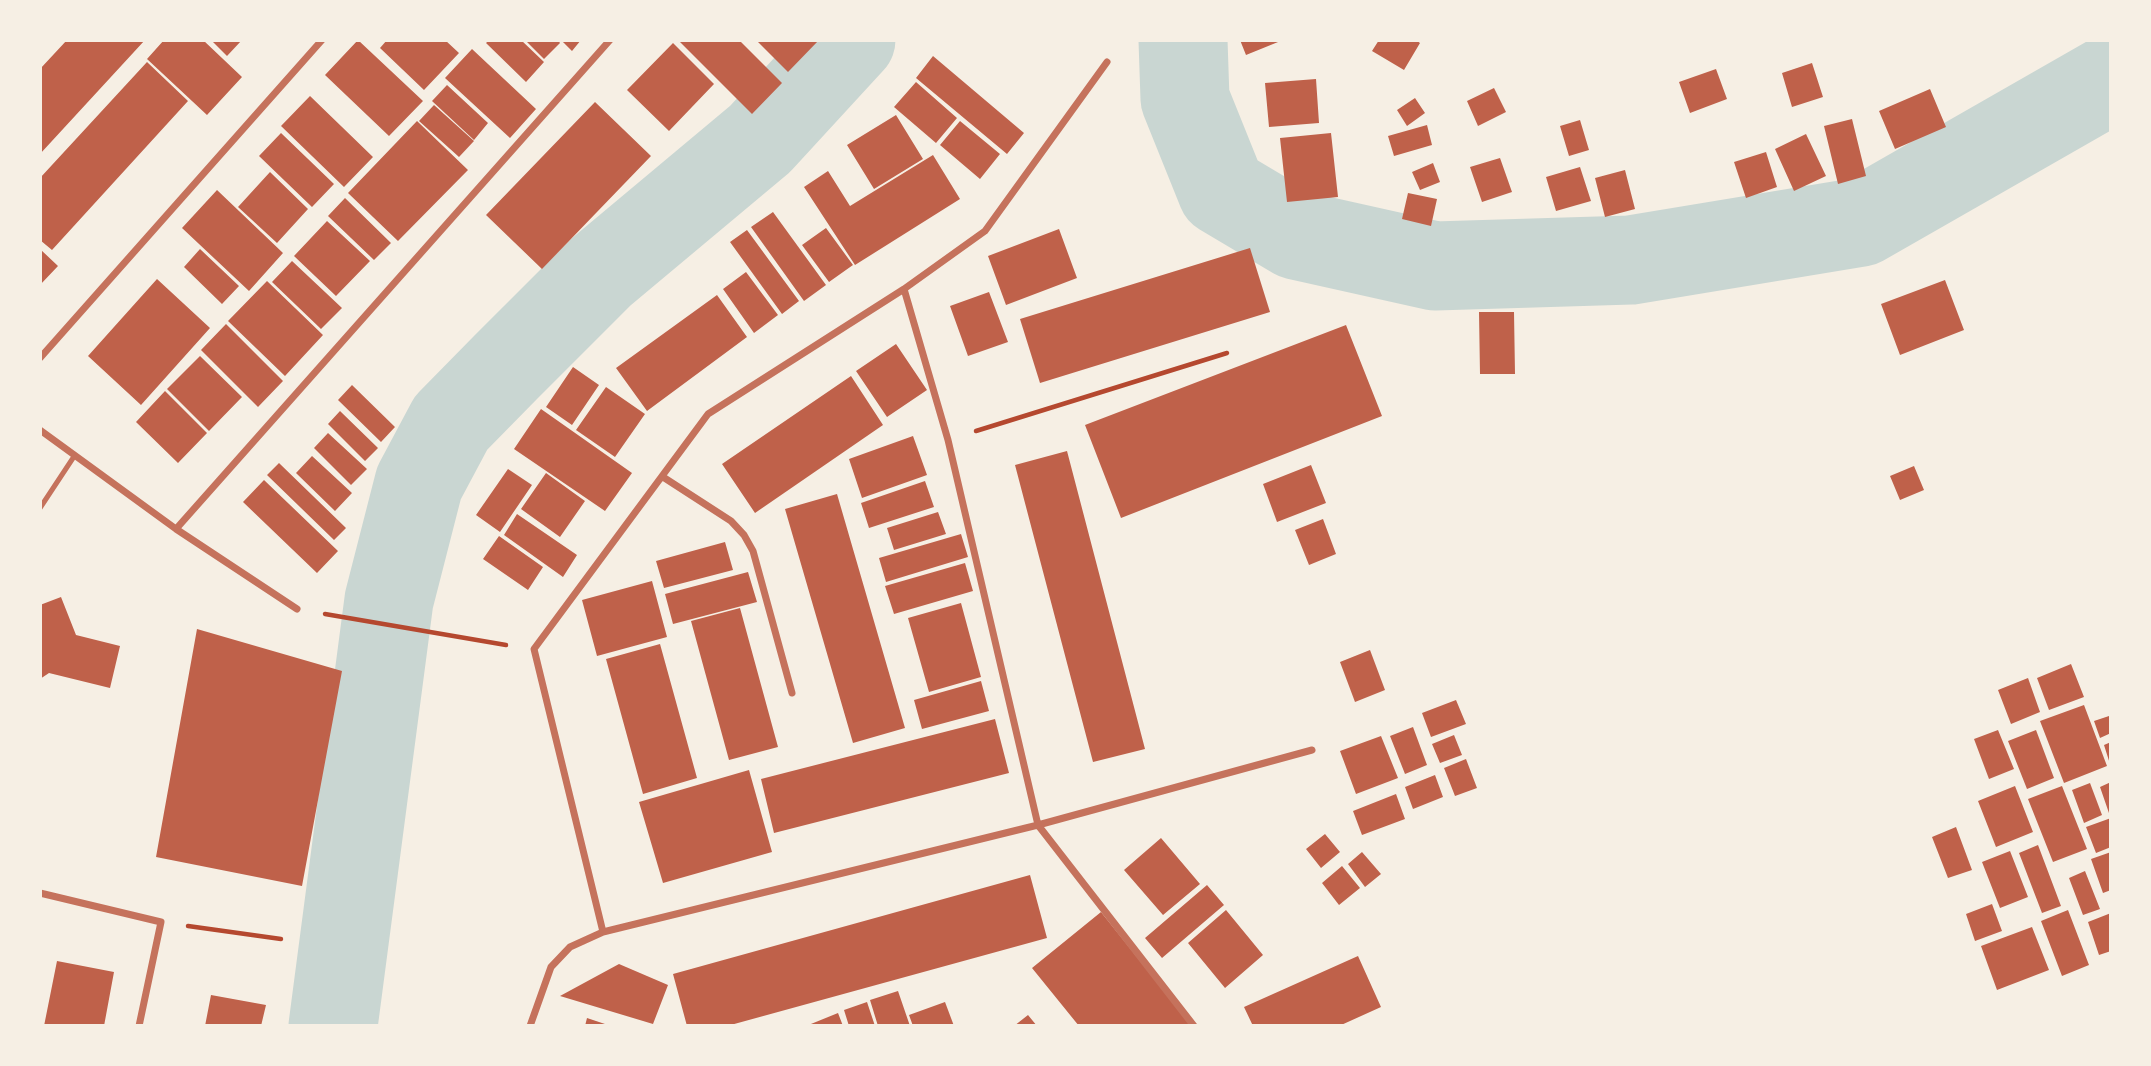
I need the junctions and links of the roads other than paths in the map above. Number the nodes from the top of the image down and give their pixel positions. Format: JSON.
{"nodes":[{"id":1,"x":322,"y":40,"type":"edge"},
{"id":2,"x":610,"y":40,"type":"edge"},
{"id":3,"x":1107,"y":62,"type":"dead end"},
{"id":4,"x":904,"y":289,"type":"junction"},
{"id":5,"x":40,"y":358,"type":"edge"},
{"id":6,"x":40,"y":430,"type":"edge"},
{"id":7,"x":75,"y":455,"type":"junction"},
{"id":8,"x":663,"y":477,"type":"junction"},
{"id":9,"x":40,"y":509,"type":"edge"},
{"id":10,"x":176,"y":529,"type":"junction"},
{"id":11,"x":297,"y":609,"type":"road end"},
{"id":12,"x":792,"y":693,"type":"dead end"},
{"id":13,"x":1312,"y":750,"type":"dead end"},
{"id":14,"x":1038,"y":825,"type":"junction"},
{"id":15,"x":40,"y":892,"type":"edge"},
{"id":16,"x":603,"y":932,"type":"junction"},
{"id":17,"x":139,"y":1026,"type":"edge"},
{"id":18,"x":530,"y":1026,"type":"edge"},
{"id":19,"x":1194,"y":1026,"type":"edge"}],
"edges":[{"from":1,"to":5,"type":"street"},
{"from":2,"to":10,"type":"street"},
{"from":3,"to":4,"type":"street"},
{"from":4,"to":8,"type":"street"},
{"from":4,"to":14,"type":"street"},
{"from":6,"to":7,"type":"street"},
{"from":7,"to":9,"type":"lane"},
{"from":7,"to":10,"type":"street"},
{"from":8,"to":12,"type":"street"},
{"from":8,"to":16,"type":"street"},
{"from":10,"to":11,"type":"street"},
{"from":13,"to":14,"type":"street"},
{"from":14,"to":16,"type":"street"},
{"from":14,"to":19,"type":"street"},
{"from":15,"to":17,"type":"street"},
{"from":16,"to":18,"type":"street"}]}
